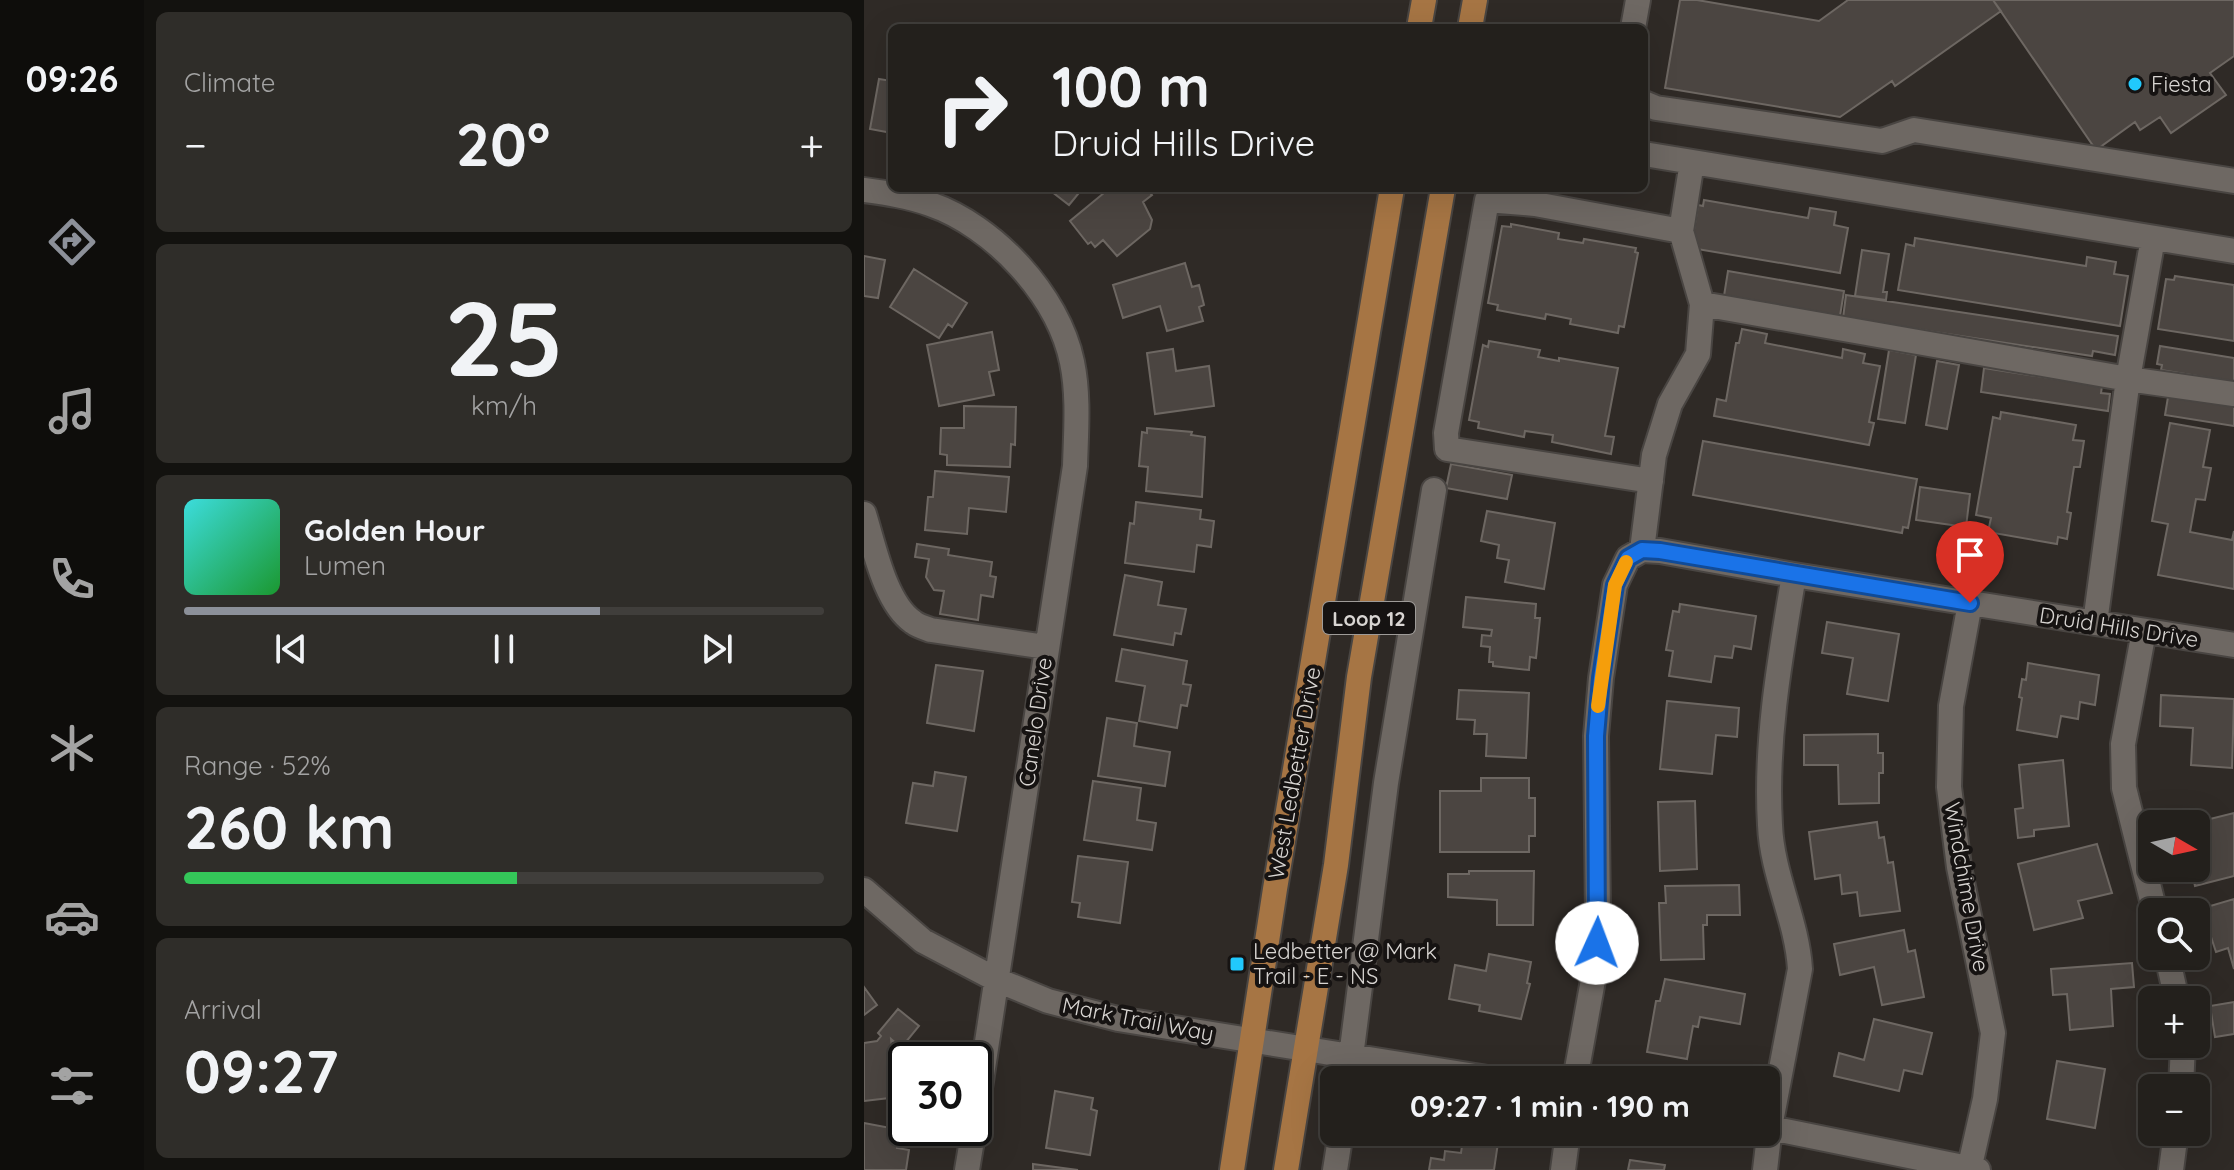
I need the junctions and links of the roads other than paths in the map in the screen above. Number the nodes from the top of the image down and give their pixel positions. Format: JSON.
{"nodes":[{"id":1,"x":1424,"y":0,"type":"edge"},
{"id":2,"x":1475,"y":0,"type":"edge"},
{"id":3,"x":1638,"y":0,"type":"edge"},
{"id":4,"x":1420,"y":24,"type":"edge"},
{"id":5,"x":1471,"y":24,"type":"edge"},
{"id":6,"x":1634,"y":24,"type":"edge"},
{"id":7,"x":1648,"y":105,"type":"edge"},
{"id":8,"x":1648,"y":155,"type":"edge"},
{"id":9,"x":1692,"y":162,"type":"junction"},
{"id":10,"x":2234,"y":181,"type":"edge"},
{"id":11,"x":864,"y":190,"type":"edge"},
{"id":12,"x":1391,"y":192,"type":"edge"},
{"id":13,"x":1442,"y":192,"type":"edge"},
{"id":14,"x":1681,"y":231,"type":"junction"},
{"id":15,"x":2153,"y":238,"type":"junction"},
{"id":16,"x":2234,"y":251,"type":"edge"},
{"id":17,"x":1702,"y":304,"type":"junction"},
{"id":18,"x":2128,"y":379,"type":"junction"},
{"id":19,"x":2234,"y":394,"type":"edge"},
{"id":20,"x":1651,"y":481,"type":"junction"},
{"id":21,"x":1434,"y":490,"type":"dead end"},
{"id":22,"x":864,"y":514,"type":"edge"},
{"id":23,"x":1635,"y":554,"type":"junction"},
{"id":24,"x":1794,"y":575,"type":"junction"},
{"id":25,"x":1970,"y":603,"type":"junction"},
{"id":26,"x":2095,"y":623,"type":"junction"},
{"id":27,"x":2144,"y":631,"type":"junction"},
{"id":28,"x":2234,"y":645,"type":"edge"},
{"id":29,"x":1046,"y":647,"type":"junction"},
{"id":30,"x":864,"y":890,"type":"edge"},
{"id":31,"x":2152,"y":898,"type":"edge"},
{"id":32,"x":997,"y":980,"type":"junction"},
{"id":33,"x":1251,"y":1040,"type":"junction"},
{"id":34,"x":987,"y":1042,"type":"edge"},
{"id":35,"x":1305,"y":1049,"type":"junction"},
{"id":36,"x":1345,"y":1066,"type":"edge"},
{"id":37,"x":1350,"y":1066,"type":"edge"},
{"id":38,"x":1578,"y":1066,"type":"edge"},
{"id":39,"x":1780,"y":1068,"type":"edge"},
{"id":40,"x":1780,"y":1129,"type":"edge"},
{"id":41,"x":971,"y":1146,"type":"edge"},
{"id":42,"x":1339,"y":1146,"type":"edge"},
{"id":43,"x":1566,"y":1146,"type":"edge"},
{"id":44,"x":1767,"y":1146,"type":"edge"},
{"id":45,"x":2174,"y":1146,"type":"edge"},
{"id":46,"x":1972,"y":1169,"type":"edge"},
{"id":47,"x":967,"y":1170,"type":"edge"},
{"id":48,"x":1232,"y":1170,"type":"edge"},
{"id":49,"x":1286,"y":1170,"type":"edge"},
{"id":50,"x":1335,"y":1170,"type":"edge"},
{"id":51,"x":1563,"y":1170,"type":"edge"},
{"id":52,"x":1765,"y":1170,"type":"edge"},
{"id":53,"x":2171,"y":1170,"type":"edge"}],
"edges":[{"from":1,"to":4,"type":"main road"},
{"from":2,"to":5,"type":"main road"},
{"from":3,"to":6,"type":"street"},
{"from":7,"to":10,"type":"street"},
{"from":8,"to":9,"type":"street"},
{"from":9,"to":14,"type":"street"},
{"from":9,"to":15,"type":"street"},
{"from":11,"to":29,"type":"street","name":"Canelo Drive"},
{"from":12,"to":33,"type":"main road","name":"West Ledbetter Drive","number":"Loop 12"},
{"from":13,"to":35,"type":"main road","number":"Loop 12"},
{"from":14,"to":17,"type":"street"},
{"from":14,"to":20,"type":"street"},
{"from":15,"to":16,"type":"street"},
{"from":15,"to":18,"type":"street"},
{"from":17,"to":18,"type":"street"},
{"from":17,"to":20,"type":"street"},
{"from":18,"to":19,"type":"street"},
{"from":18,"to":26,"type":"street"},
{"from":20,"to":23,"type":"street"},
{"from":21,"to":37,"type":"street"},
{"from":22,"to":29,"type":"street"},
{"from":23,"to":24,"type":"street","name":"Druid Hills Drive"},
{"from":23,"to":38,"type":"street"},
{"from":24,"to":25,"type":"street","name":"Druid Hills Drive"},
{"from":24,"to":39,"type":"street"},
{"from":25,"to":26,"type":"street","name":"Druid Hills Drive"},
{"from":25,"to":46,"type":"street","name":"Windchime Drive"},
{"from":26,"to":27,"type":"street","name":"Druid Hills Drive"},
{"from":27,"to":28,"type":"street","name":"Druid Hills Drive"},
{"from":27,"to":31,"type":"street"},
{"from":29,"to":32,"type":"street","name":"Canelo Drive"},
{"from":30,"to":32,"type":"street","name":"Mark Trail Way"},
{"from":32,"to":33,"type":"street","name":"Mark Trail Way"},
{"from":32,"to":34,"type":"street","name":"Canelo Drive"},
{"from":33,"to":35,"type":"street","name":"Mark Trail Way"},
{"from":33,"to":48,"type":"main road","name":"West Ledbetter Drive","number":"Loop 12"},
{"from":35,"to":36,"type":"street","name":"Mark Trail Way"},
{"from":35,"to":49,"type":"main road","number":"Loop 12"},
{"from":40,"to":46,"type":"street"},
{"from":41,"to":47,"type":"street","name":"Canelo Drive"},
{"from":42,"to":50,"type":"street"},
{"from":43,"to":51,"type":"street"},
{"from":44,"to":52,"type":"street"},
{"from":45,"to":53,"type":"street"}]}
